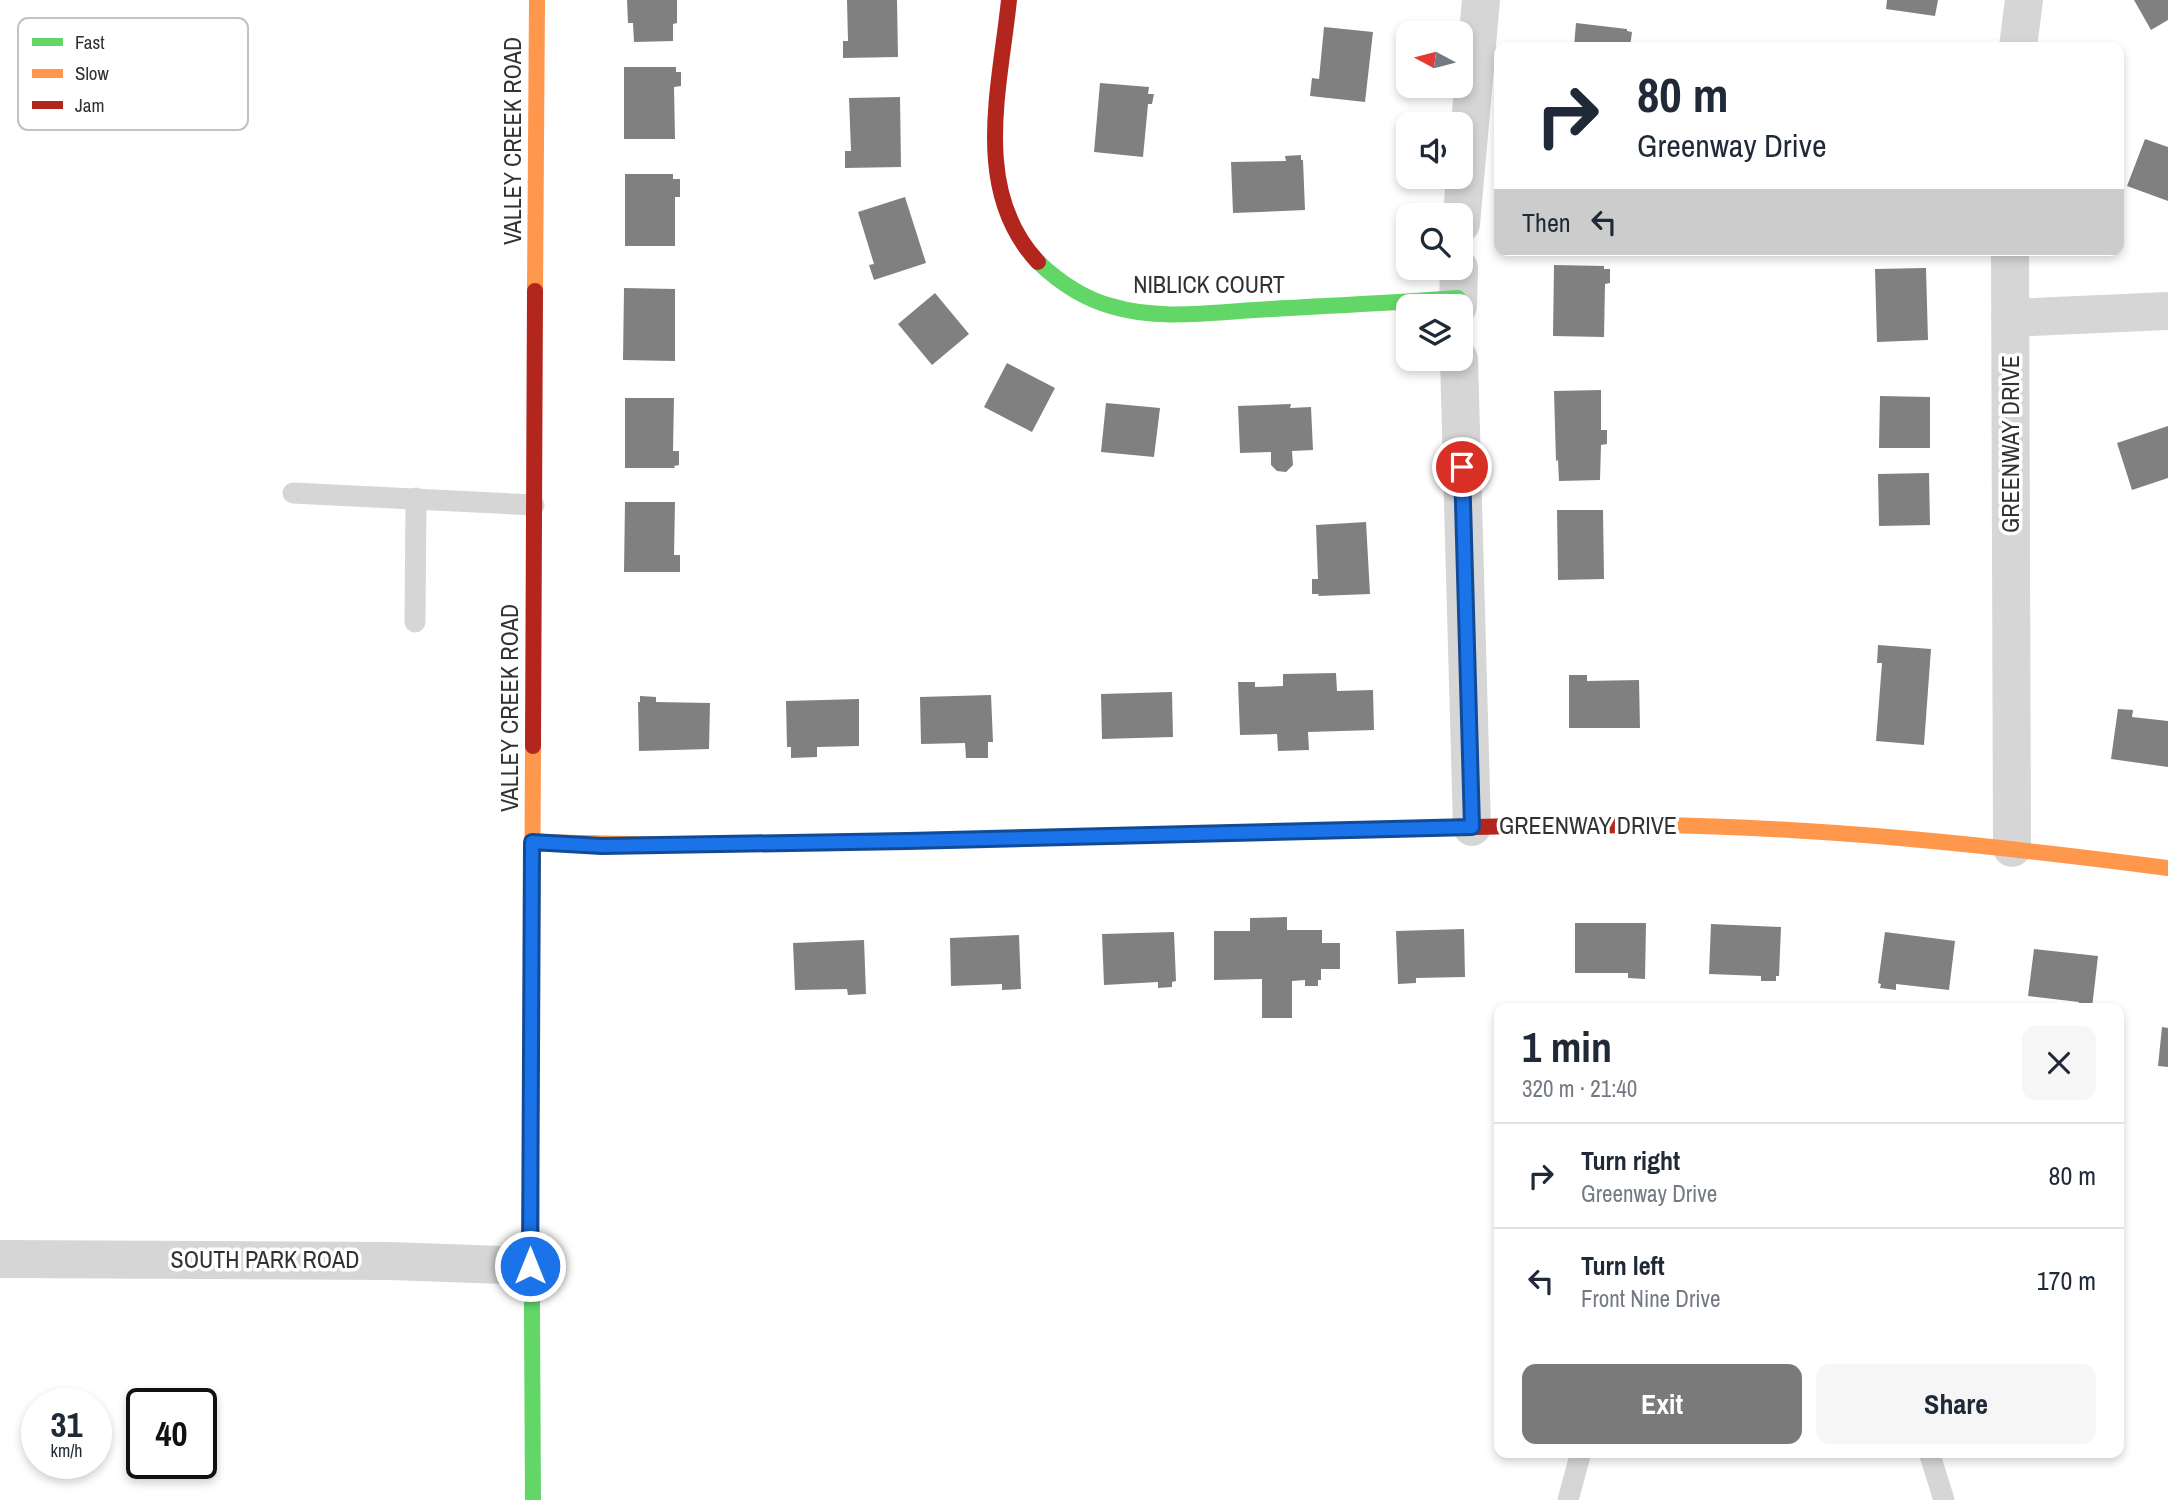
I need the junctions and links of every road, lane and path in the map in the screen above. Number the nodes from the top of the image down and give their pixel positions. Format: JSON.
{"nodes":[{"id":1,"x":537,"y":0,"type":"edge"},
{"id":2,"x":1009,"y":0,"type":"edge"},
{"id":3,"x":1481,"y":0,"type":"edge"},
{"id":4,"x":2024,"y":0,"type":"edge"},
{"id":5,"x":2019,"y":42,"type":"edge"},
{"id":6,"x":1463,"y":203,"type":"edge"},
{"id":7,"x":2010,"y":256,"type":"edge"},
{"id":8,"x":1458,"y":291,"type":"edge"},
{"id":9,"x":2168,"y":310,"type":"edge"},
{"id":10,"x":2010,"y":317,"type":"junction"},
{"id":11,"x":1459,"y":371,"type":"edge"},
{"id":12,"x":293,"y":493,"type":"dead end"},
{"id":13,"x":416,"y":498,"type":"junction"},
{"id":14,"x":534,"y":505,"type":"junction"},
{"id":15,"x":415,"y":622,"type":"dead end"},
{"id":16,"x":1472,"y":827,"type":"junction"},
{"id":17,"x":532,"y":842,"type":"junction"},
{"id":18,"x":2012,"y":848,"type":"junction"},
{"id":19,"x":2168,"y":868,"type":"edge"},
{"id":20,"x":0,"y":1259,"type":"edge"},
{"id":21,"x":530,"y":1266,"type":"junction"},
{"id":22,"x":1579,"y":1458,"type":"edge"},
{"id":23,"x":1931,"y":1458,"type":"edge"},
{"id":24,"x":533,"y":1500,"type":"edge"},
{"id":25,"x":1568,"y":1500,"type":"edge"},
{"id":26,"x":1944,"y":1500,"type":"edge"}],
"edges":[{"from":1,"to":14,"type":"street","name":"VALLEY CREEK ROAD"},
{"from":2,"to":8,"type":"street","name":"NIBLICK COURT"},
{"from":3,"to":6,"type":"street"},
{"from":4,"to":5,"type":"street"},
{"from":7,"to":10,"type":"street","name":"GREENWAY DRIVE"},
{"from":9,"to":10,"type":"street"},
{"from":10,"to":18,"type":"street","name":"GREENWAY DRIVE"},
{"from":11,"to":16,"type":"street"},
{"from":12,"to":13,"type":"lane"},
{"from":13,"to":14,"type":"lane"},
{"from":13,"to":15,"type":"lane"},
{"from":14,"to":17,"type":"street","name":"VALLEY CREEK ROAD"},
{"from":16,"to":17,"type":"street","name":"GREENWAY DRIVE"},
{"from":16,"to":18,"type":"street","name":"GREENWAY DRIVE"},
{"from":17,"to":21,"type":"street","name":"VALLEY CREEK ROAD"},
{"from":18,"to":19,"type":"street","name":"GREENWAY DRIVE"},
{"from":20,"to":21,"type":"street","name":"SOUTH PARK ROAD"},
{"from":21,"to":24,"type":"street","name":"VALLEY CREEK ROAD"},
{"from":22,"to":25,"type":"lane"},
{"from":23,"to":26,"type":"lane"}]}
